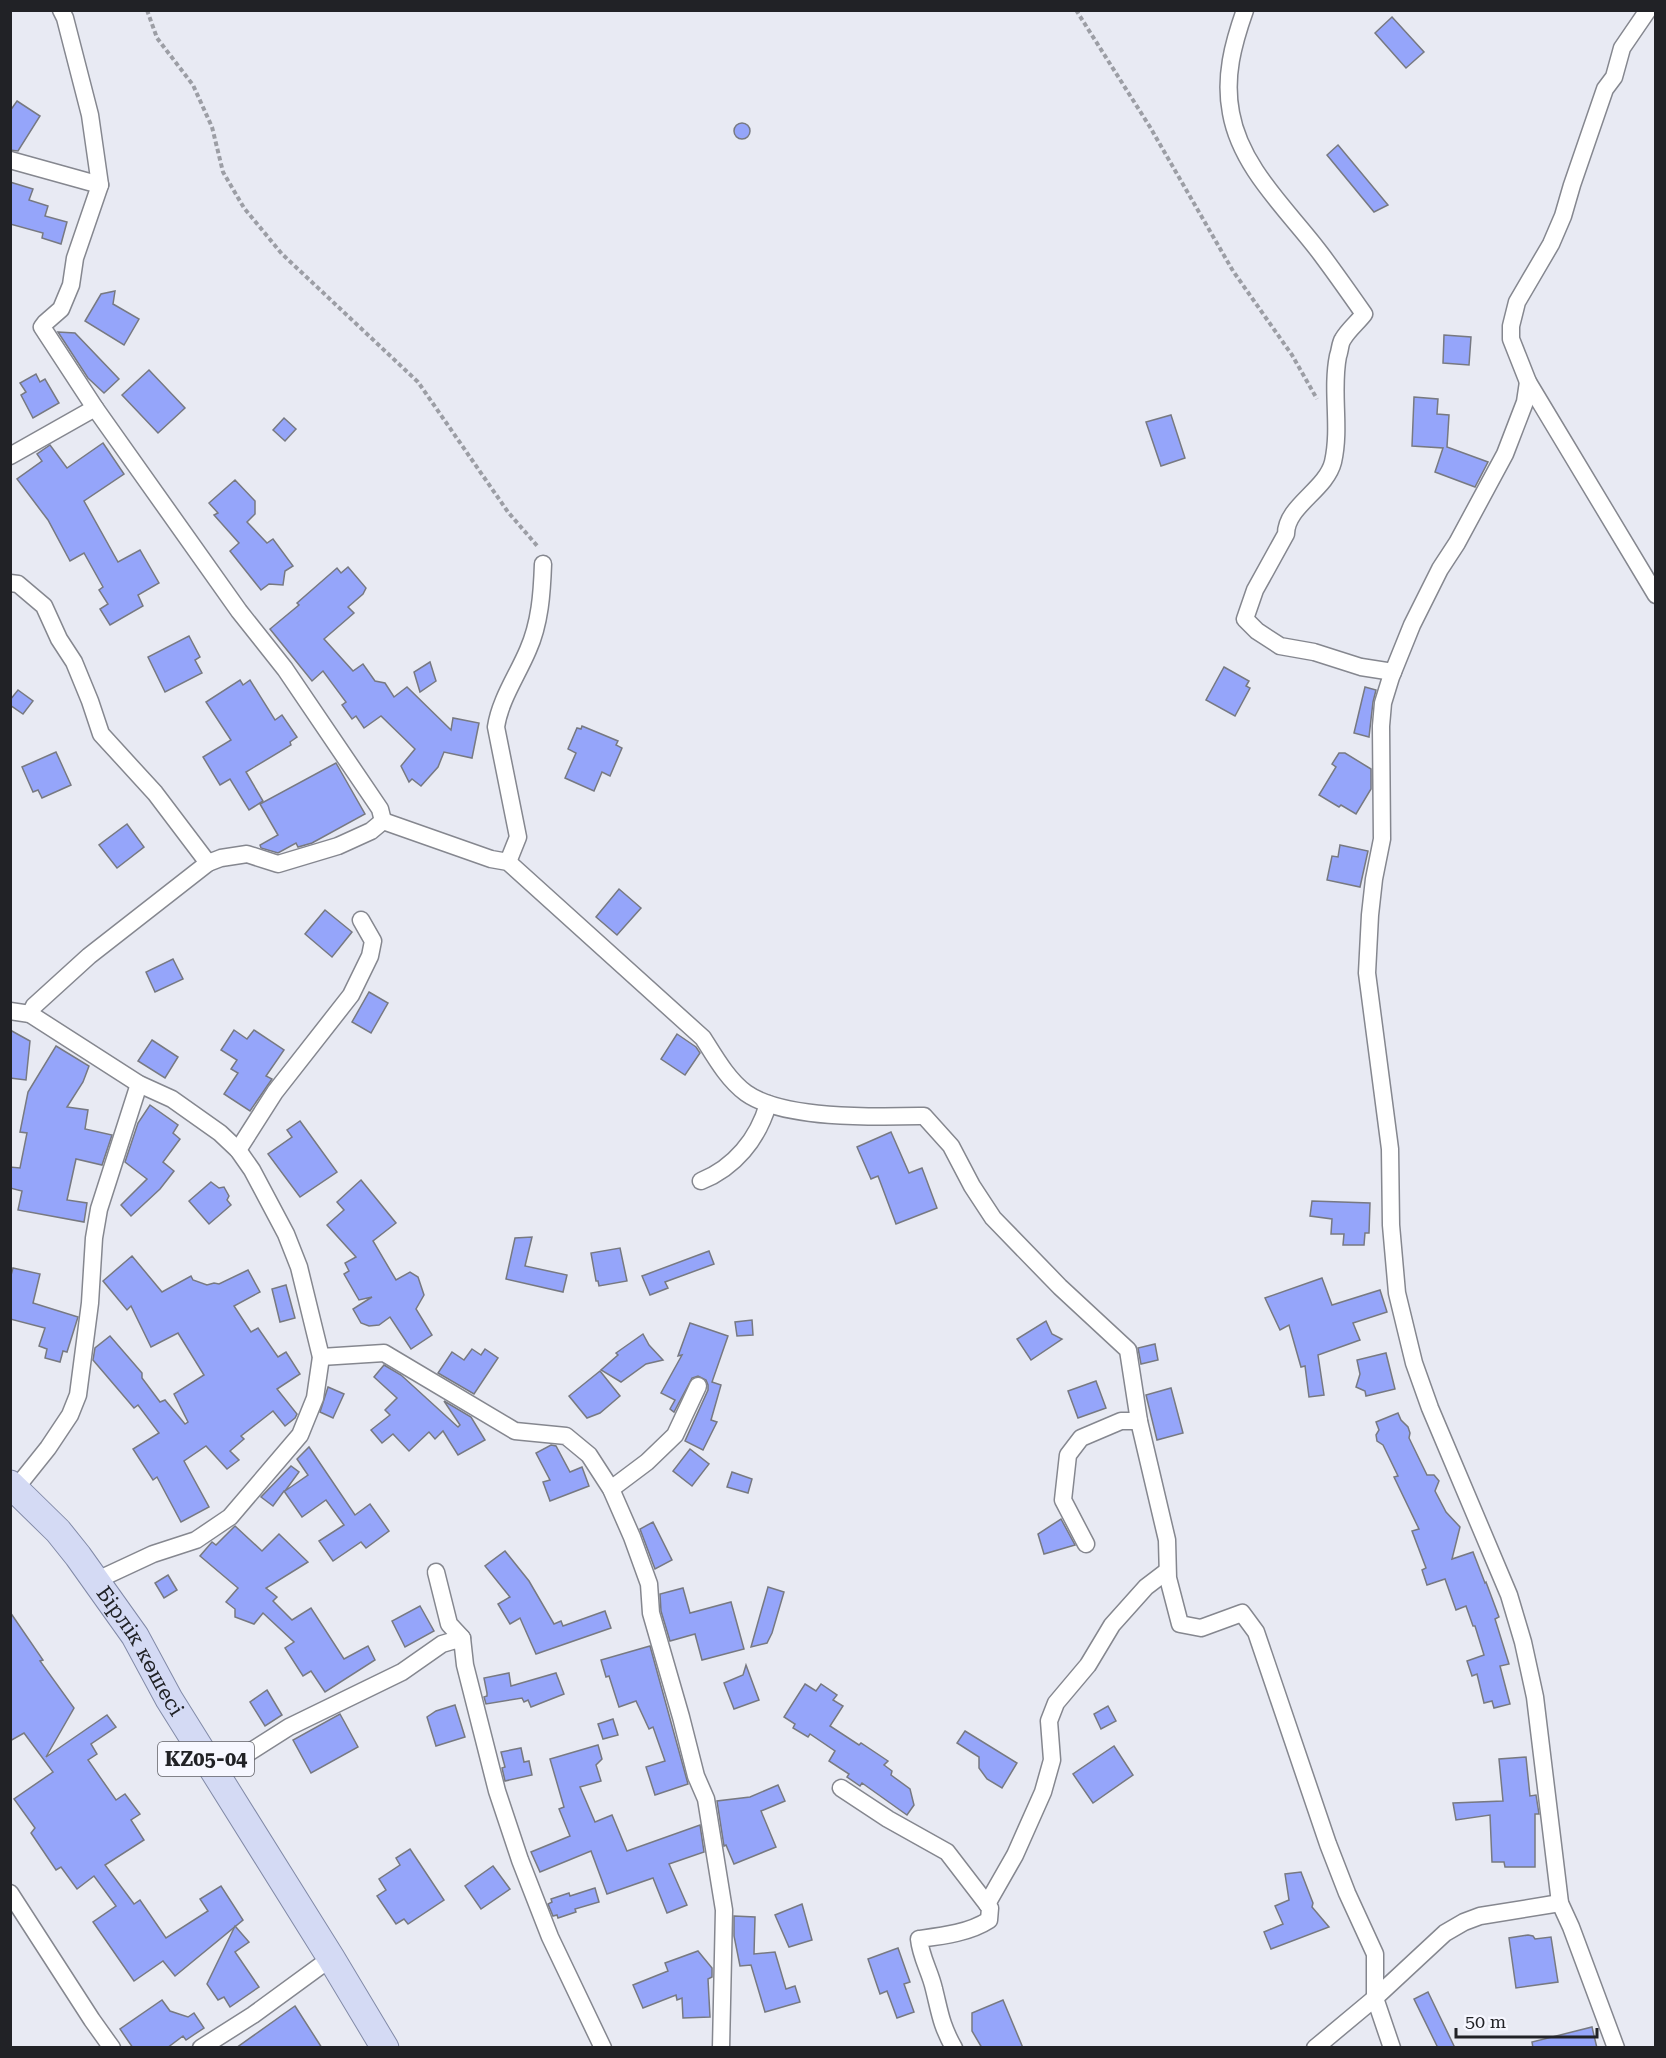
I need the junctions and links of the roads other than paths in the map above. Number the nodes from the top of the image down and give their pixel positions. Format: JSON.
{"nodes":[{"id":1,"x":61,"y":10,"type":"edge"},
{"id":2,"x":1245,"y":10,"type":"edge"},
{"id":3,"x":1648,"y":10,"type":"edge"},
{"id":4,"x":10,"y":160,"type":"edge"},
{"id":5,"x":100,"y":184,"type":"junction"},
{"id":6,"x":1528,"y":382,"type":"junction"},
{"id":7,"x":95,"y":408,"type":"junction"},
{"id":8,"x":10,"y":456,"type":"edge"},
{"id":9,"x":543,"y":564,"type":"road end"},
{"id":10,"x":10,"y":583,"type":"edge"},
{"id":11,"x":1656,"y":595,"type":"edge"},
{"id":12,"x":1393,"y":672,"type":"junction"},
{"id":13,"x":383,"y":821,"type":"junction"},
{"id":14,"x":208,"y":862,"type":"junction"},
{"id":15,"x":508,"y":862,"type":"junction"},
{"id":16,"x":361,"y":920,"type":"dead end"},
{"id":17,"x":10,"y":1011,"type":"edge"},
{"id":18,"x":30,"y":1014,"type":"junction"},
{"id":19,"x":139,"y":1084,"type":"junction"},
{"id":20,"x":768,"y":1104,"type":"junction"},
{"id":21,"x":238,"y":1150,"type":"junction"},
{"id":22,"x":701,"y":1181,"type":"dead end"},
{"id":23,"x":321,"y":1357,"type":"junction"},
{"id":24,"x":698,"y":1386,"type":"dead end"},
{"id":25,"x":1139,"y":1421,"type":"junction"},
{"id":26,"x":13,"y":1486,"type":"edge"},
{"id":27,"x":611,"y":1489,"type":"junction"},
{"id":28,"x":1086,"y":1544,"type":"dead end"},
{"id":29,"x":1167,"y":1571,"type":"junction"},
{"id":30,"x":436,"y":1572,"type":"dead end"},
{"id":31,"x":95,"y":1581,"type":"junction"},
{"id":32,"x":462,"y":1638,"type":"junction"},
{"id":33,"x":215,"y":1774,"type":"junction"},
{"id":34,"x":841,"y":1788,"type":"dead end"},
{"id":35,"x":10,"y":1893,"type":"edge"},
{"id":36,"x":1560,"y":1903,"type":"junction"},
{"id":37,"x":987,"y":1904,"type":"junction"},
{"id":38,"x":331,"y":1958,"type":"junction"},
{"id":39,"x":1375,"y":1998,"type":"junction"},
{"id":40,"x":112,"y":2048,"type":"edge"},
{"id":41,"x":201,"y":2048,"type":"edge"},
{"id":42,"x":385,"y":2048,"type":"edge"},
{"id":43,"x":603,"y":2048,"type":"edge"},
{"id":44,"x":721,"y":2048,"type":"edge"},
{"id":45,"x":954,"y":2048,"type":"edge"},
{"id":46,"x":1315,"y":2048,"type":"edge"},
{"id":47,"x":1392,"y":2048,"type":"edge"},
{"id":48,"x":1616,"y":2048,"type":"edge"}],
"edges":[{"from":1,"to":5,"type":"street"},
{"from":2,"to":12,"type":"street"},
{"from":3,"to":6,"type":"street"},
{"from":4,"to":5,"type":"street"},
{"from":5,"to":7,"type":"street"},
{"from":6,"to":11,"type":"street"},
{"from":6,"to":12,"type":"street"},
{"from":7,"to":8,"type":"street"},
{"from":7,"to":13,"type":"street"},
{"from":9,"to":15,"type":"street"},
{"from":10,"to":14,"type":"street"},
{"from":12,"to":36,"type":"street"},
{"from":13,"to":14,"type":"street"},
{"from":13,"to":15,"type":"street"},
{"from":14,"to":18,"type":"street"},
{"from":15,"to":20,"type":"street"},
{"from":16,"to":21,"type":"street"},
{"from":17,"to":18,"type":"street"},
{"from":18,"to":19,"type":"street"},
{"from":19,"to":21,"type":"street"},
{"from":19,"to":26,"type":"street"},
{"from":20,"to":22,"type":"street"},
{"from":20,"to":25,"type":"street"},
{"from":21,"to":23,"type":"street"},
{"from":23,"to":27,"type":"street"},
{"from":23,"to":31,"type":"street"},
{"from":24,"to":27,"type":"street"},
{"from":25,"to":28,"type":"street"},
{"from":25,"to":29,"type":"street"},
{"from":26,"to":31,"type":"main road","name":"Бірлік көшесі","number":"KZ05-04"},
{"from":27,"to":44,"type":"street"},
{"from":29,"to":37,"type":"street"},
{"from":29,"to":39,"type":"street"},
{"from":30,"to":32,"type":"street"},
{"from":31,"to":33,"type":"main road","name":"Бірлік көшесі","number":"KZ05-04"},
{"from":32,"to":33,"type":"street"},
{"from":32,"to":43,"type":"street"},
{"from":33,"to":38,"type":"main road","name":"Бірлік көшесі","number":"KZ05-04"},
{"from":34,"to":37,"type":"street"},
{"from":35,"to":40,"type":"street"},
{"from":36,"to":39,"type":"street"},
{"from":36,"to":48,"type":"street"},
{"from":37,"to":45,"type":"street"},
{"from":38,"to":41,"type":"street"},
{"from":38,"to":42,"type":"main road","name":"Бірлік көшесі","number":"KZ05-04"},
{"from":39,"to":46,"type":"street"},
{"from":39,"to":47,"type":"street"}]}
